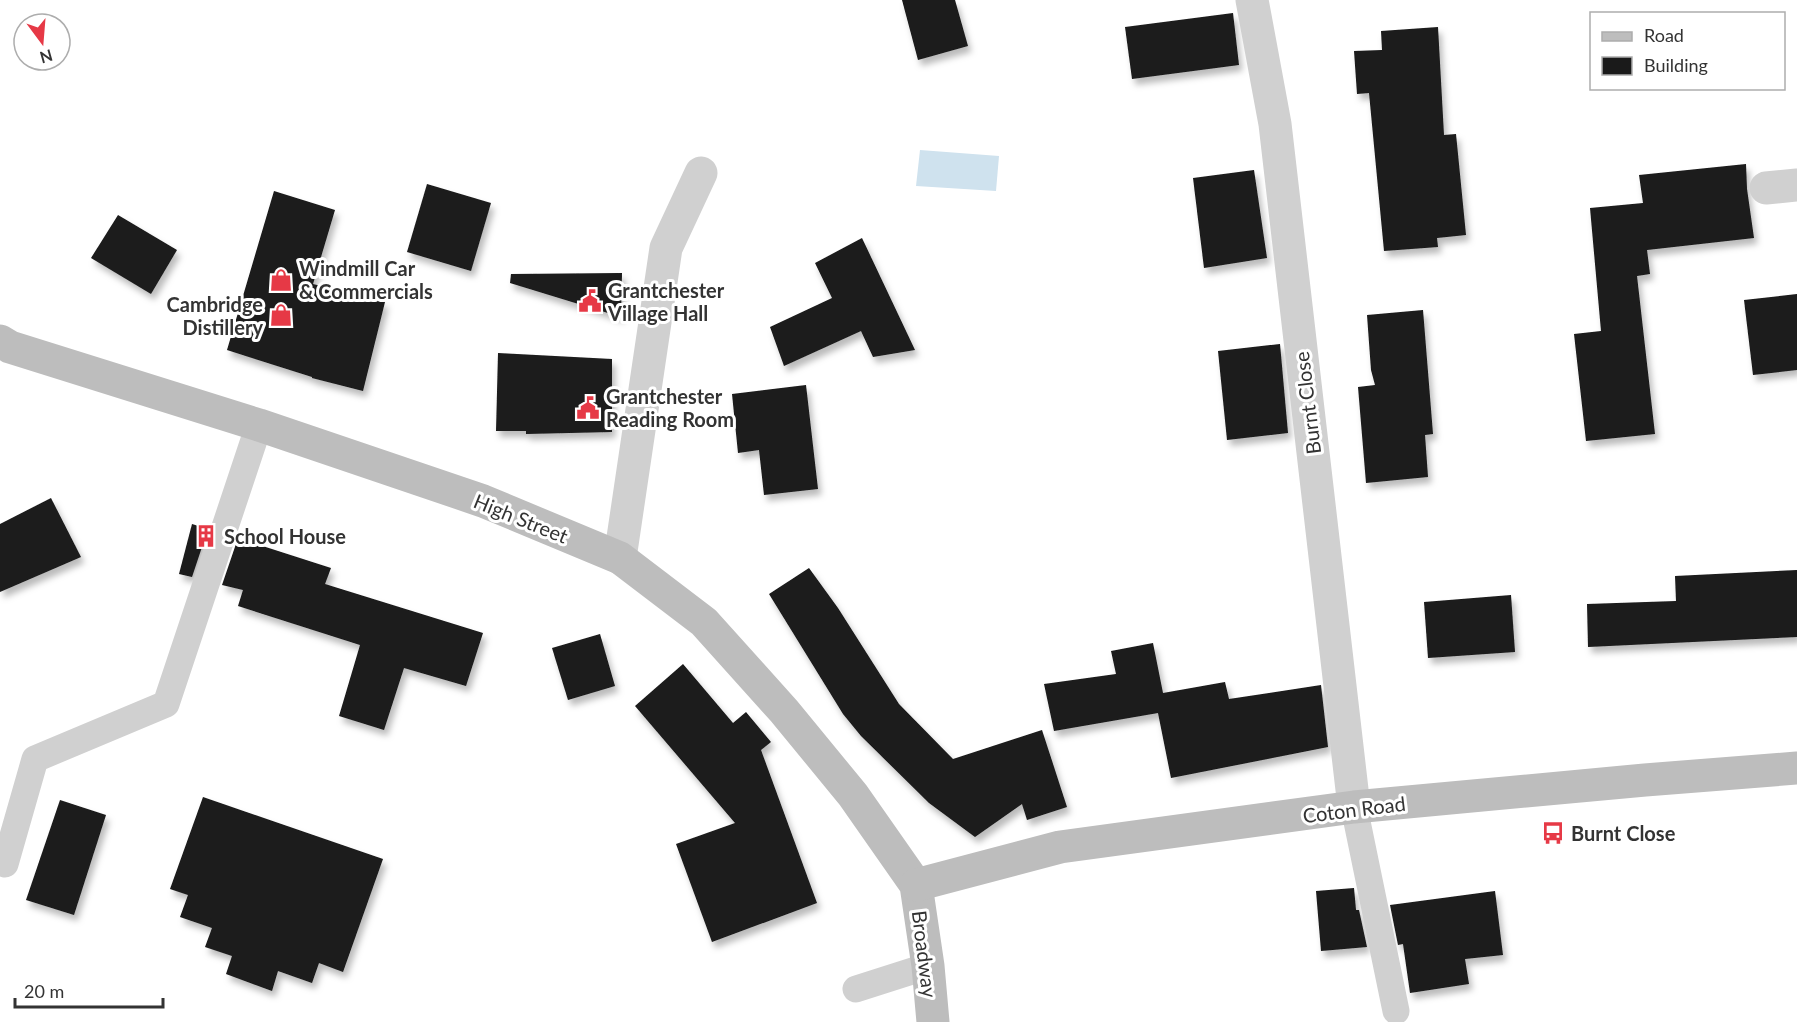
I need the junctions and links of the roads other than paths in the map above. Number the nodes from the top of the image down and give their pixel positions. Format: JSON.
{"nodes":[{"id":1,"x":1252,"y":0,"type":"edge"},
{"id":2,"x":701,"y":173,"type":"dead end"},
{"id":3,"x":3,"y":347,"type":"edge"},
{"id":4,"x":259,"y":425,"type":"junction"},
{"id":5,"x":620,"y":558,"type":"junction"},
{"id":6,"x":1797,"y":768,"type":"edge"},
{"id":7,"x":1354,"y":807,"type":"junction"},
{"id":8,"x":5,"y":864,"type":"dead end"},
{"id":9,"x":916,"y":885,"type":"junction"},
{"id":10,"x":928,"y":966,"type":"junction"},
{"id":11,"x":856,"y":990,"type":"dead end"},
{"id":12,"x":1396,"y":1011,"type":"dead end"},
{"id":13,"x":933,"y":1022,"type":"edge"}],
"edges":[{"from":1,"to":7,"type":"street","name":"Burnt Close"},
{"from":2,"to":5,"type":"street"},
{"from":3,"to":4,"type":"street","name":"High Street"},
{"from":4,"to":5,"type":"street","name":"High Street"},
{"from":4,"to":8,"type":"lane"},
{"from":5,"to":9,"type":"street","name":"High Street"},
{"from":6,"to":7,"type":"street","name":"Coton Road"},
{"from":7,"to":9,"type":"street","name":"Coton Road"},
{"from":7,"to":12,"type":"lane"},
{"from":9,"to":10,"type":"street","name":"Broadway"},
{"from":10,"to":11,"type":"lane"},
{"from":10,"to":13,"type":"street","name":"Broadway"}]}
